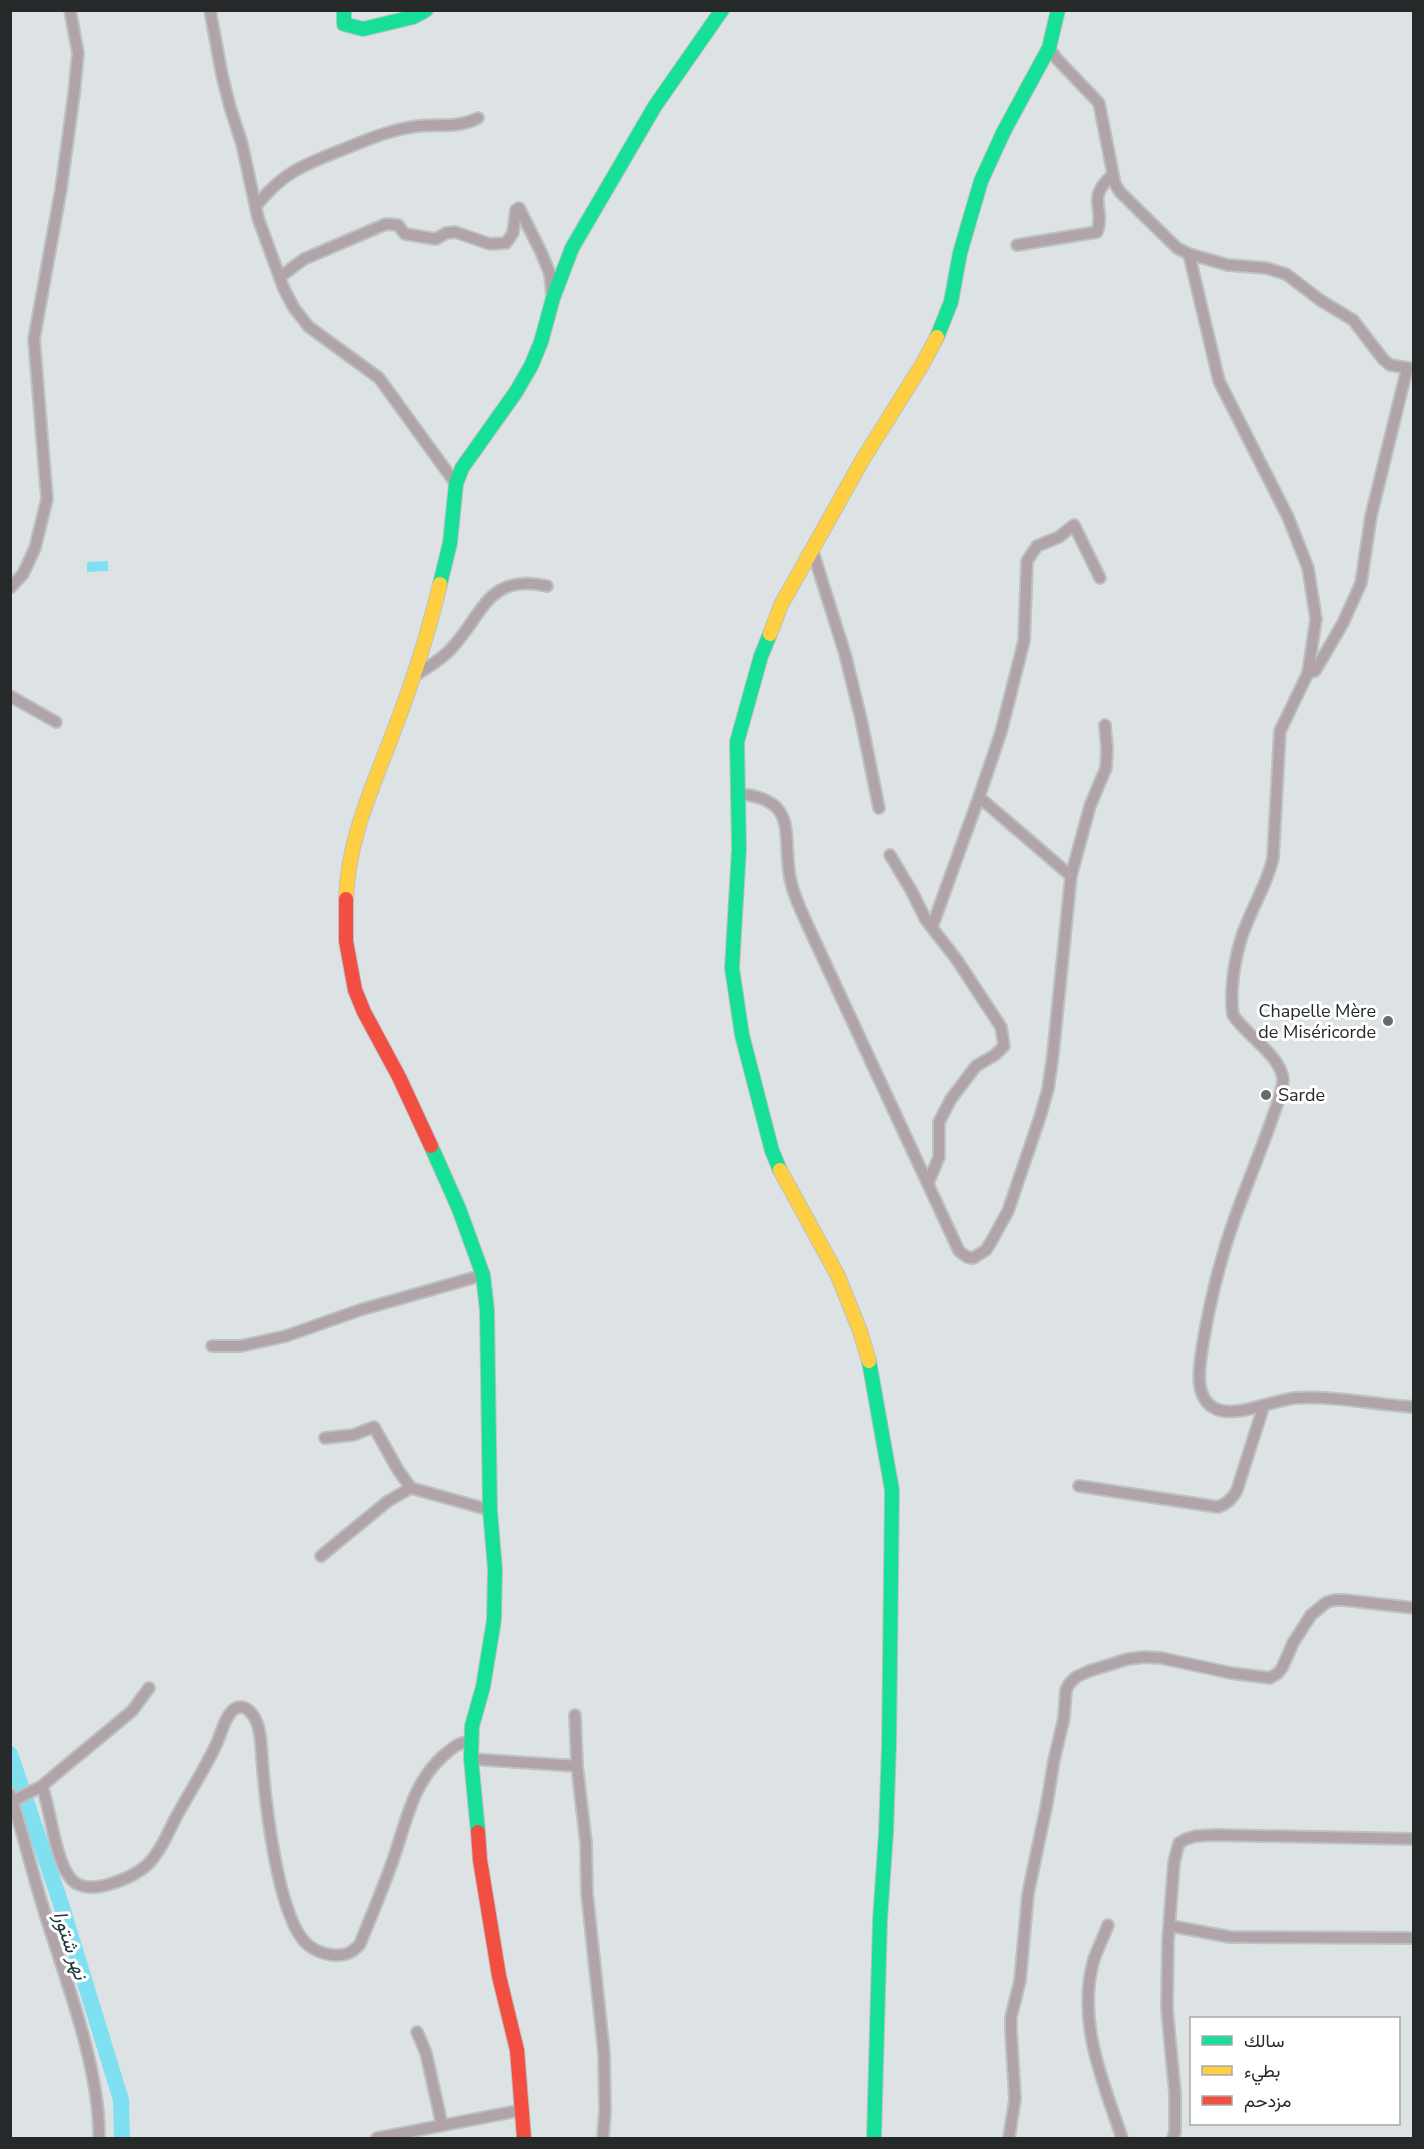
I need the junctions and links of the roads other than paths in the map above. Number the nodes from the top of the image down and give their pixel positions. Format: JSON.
{"nodes":[{"id":1,"x":70,"y":10,"type":"edge"},
{"id":2,"x":210,"y":10,"type":"edge"},
{"id":3,"x":344,"y":10,"type":"edge"},
{"id":4,"x":426,"y":10,"type":"edge"},
{"id":5,"x":722,"y":10,"type":"edge"},
{"id":6,"x":1058,"y":10,"type":"edge"},
{"id":7,"x":1049,"y":48,"type":"junction"},
{"id":8,"x":478,"y":118,"type":"dead end"},
{"id":9,"x":1112,"y":175,"type":"junction"},
{"id":10,"x":255,"y":206,"type":"junction"},
{"id":11,"x":1017,"y":245,"type":"dead end"},
{"id":12,"x":1189,"y":254,"type":"junction"},
{"id":13,"x":280,"y":277,"type":"junction"},
{"id":14,"x":553,"y":298,"type":"junction"},
{"id":15,"x":1410,"y":369,"type":"edge"},
{"id":16,"x":456,"y":484,"type":"junction"},
{"id":17,"x":812,"y":549,"type":"junction"},
{"id":18,"x":1100,"y":578,"type":"dead end"},
{"id":19,"x":548,"y":586,"type":"dead end"},
{"id":20,"x":10,"y":588,"type":"edge"},
{"id":21,"x":1308,"y":673,"type":"junction"},
{"id":22,"x":413,"y":677,"type":"junction"},
{"id":23,"x":10,"y":696,"type":"edge"},
{"id":24,"x":56,"y":722,"type":"dead end"},
{"id":25,"x":1104,"y":725,"type":"dead end"},
{"id":26,"x":739,"y":794,"type":"junction"},
{"id":27,"x":979,"y":797,"type":"junction"},
{"id":28,"x":879,"y":808,"type":"dead end"},
{"id":29,"x":890,"y":855,"type":"dead end"},
{"id":30,"x":1071,"y":876,"type":"junction"},
{"id":31,"x":932,"y":927,"type":"junction"},
{"id":32,"x":928,"y":1183,"type":"junction"},
{"id":33,"x":483,"y":1275,"type":"junction"},
{"id":34,"x":212,"y":1346,"type":"dead end"},
{"id":35,"x":1264,"y":1405,"type":"junction"},
{"id":36,"x":1413,"y":1407,"type":"edge"},
{"id":37,"x":325,"y":1438,"type":"dead end"},
{"id":38,"x":1078,"y":1486,"type":"dead end"},
{"id":39,"x":411,"y":1488,"type":"junction"},
{"id":40,"x":490,"y":1510,"type":"junction"},
{"id":41,"x":321,"y":1556,"type":"dead end"},
{"id":42,"x":1413,"y":1608,"type":"edge"},
{"id":43,"x":149,"y":1689,"type":"dead end"},
{"id":44,"x":575,"y":1715,"type":"dead end"},
{"id":45,"x":470,"y":1742,"type":"junction"},
{"id":46,"x":471,"y":1759,"type":"junction"},
{"id":47,"x":577,"y":1766,"type":"junction"},
{"id":48,"x":42,"y":1786,"type":"junction"},
{"id":49,"x":14,"y":1798,"type":"edge"},
{"id":50,"x":1413,"y":1839,"type":"edge"},
{"id":51,"x":1108,"y":1925,"type":"dead end"},
{"id":52,"x":1171,"y":1926,"type":"junction"},
{"id":53,"x":1413,"y":1938,"type":"edge"},
{"id":54,"x":417,"y":2032,"type":"dead end"},
{"id":55,"x":522,"y":2110,"type":"junction"},
{"id":56,"x":442,"y":2125,"type":"junction"},
{"id":57,"x":99,"y":2139,"type":"edge"},
{"id":58,"x":377,"y":2139,"type":"edge"},
{"id":59,"x":524,"y":2139,"type":"edge"},
{"id":60,"x":603,"y":2139,"type":"edge"},
{"id":61,"x":874,"y":2139,"type":"edge"},
{"id":62,"x":1009,"y":2139,"type":"edge"},
{"id":63,"x":1122,"y":2139,"type":"edge"},
{"id":64,"x":1173,"y":2139,"type":"edge"}],
"edges":[{"from":1,"to":20,"type":"street"},
{"from":2,"to":10,"type":"street"},
{"from":3,"to":4,"type":"street"},
{"from":5,"to":14,"type":"street"},
{"from":6,"to":7,"type":"street"},
{"from":7,"to":9,"type":"street"},
{"from":7,"to":17,"type":"street"},
{"from":8,"to":10,"type":"street"},
{"from":9,"to":11,"type":"street"},
{"from":9,"to":12,"type":"street"},
{"from":10,"to":13,"type":"street"},
{"from":12,"to":15,"type":"street"},
{"from":12,"to":21,"type":"street"},
{"from":13,"to":14,"type":"street"},
{"from":13,"to":16,"type":"street"},
{"from":14,"to":16,"type":"street"},
{"from":15,"to":21,"type":"street"},
{"from":16,"to":22,"type":"street"},
{"from":17,"to":26,"type":"street"},
{"from":17,"to":28,"type":"street"},
{"from":18,"to":27,"type":"street"},
{"from":19,"to":22,"type":"street"},
{"from":21,"to":35,"type":"street"},
{"from":22,"to":33,"type":"street"},
{"from":23,"to":24,"type":"street"},
{"from":25,"to":30,"type":"street"},
{"from":26,"to":32,"type":"street"},
{"from":26,"to":61,"type":"street"},
{"from":27,"to":30,"type":"street"},
{"from":27,"to":31,"type":"street"},
{"from":29,"to":31,"type":"street"},
{"from":30,"to":32,"type":"street"},
{"from":31,"to":32,"type":"street"},
{"from":33,"to":34,"type":"street"},
{"from":33,"to":40,"type":"street"},
{"from":35,"to":36,"type":"street"},
{"from":35,"to":38,"type":"street"},
{"from":37,"to":39,"type":"street"},
{"from":39,"to":40,"type":"street"},
{"from":39,"to":41,"type":"street"},
{"from":40,"to":45,"type":"street"},
{"from":42,"to":62,"type":"street"},
{"from":43,"to":48,"type":"street"},
{"from":44,"to":47,"type":"street"},
{"from":45,"to":46,"type":"street"},
{"from":45,"to":48,"type":"street"},
{"from":46,"to":47,"type":"street"},
{"from":46,"to":55,"type":"street"},
{"from":47,"to":60,"type":"street"},
{"from":48,"to":49,"type":"street"},
{"from":49,"to":57,"type":"street"},
{"from":50,"to":52,"type":"street"},
{"from":51,"to":63,"type":"street"},
{"from":52,"to":53,"type":"street"},
{"from":52,"to":64,"type":"street"},
{"from":54,"to":56,"type":"street"},
{"from":55,"to":56,"type":"street"},
{"from":55,"to":59,"type":"street"},
{"from":56,"to":58,"type":"street"}]}
